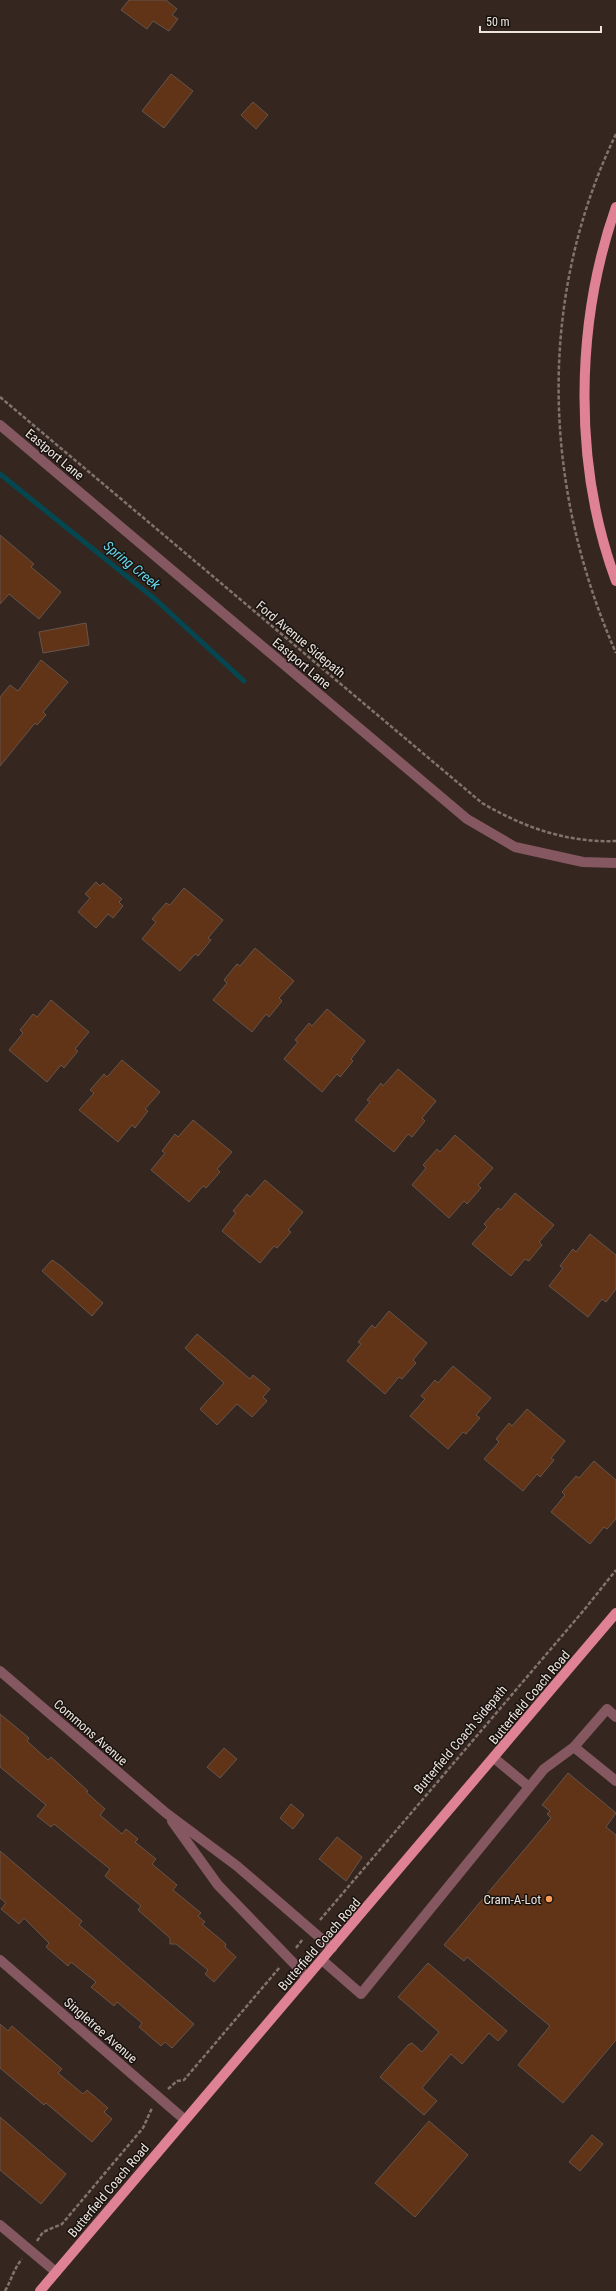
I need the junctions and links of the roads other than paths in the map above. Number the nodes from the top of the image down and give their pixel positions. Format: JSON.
{"nodes":[{"id":1,"x":616,"y":207,"type":"edge"},
{"id":2,"x":0,"y":425,"type":"edge"},
{"id":3,"x":616,"y":581,"type":"edge"},
{"id":4,"x":616,"y":863,"type":"edge"},
{"id":5,"x":615,"y":1617,"type":"edge"},
{"id":6,"x":0,"y":1671,"type":"edge"},
{"id":7,"x":616,"y":1718,"type":"edge"},
{"id":8,"x":574,"y":1747,"type":"junction"},
{"id":9,"x":494,"y":1758,"type":"junction"},
{"id":10,"x":616,"y":1781,"type":"edge"},
{"id":11,"x":529,"y":1787,"type":"junction"},
{"id":12,"x":166,"y":1813,"type":"junction"},
{"id":13,"x":332,"y":1948,"type":"junction"},
{"id":14,"x":0,"y":1960,"type":"edge"},
{"id":15,"x":322,"y":1960,"type":"junction"},
{"id":16,"x":307,"y":1977,"type":"junction"},
{"id":17,"x":185,"y":2120,"type":"junction"},
{"id":18,"x":0,"y":2225,"type":"edge"},
{"id":19,"x":56,"y":2272,"type":"junction"},
{"id":20,"x":40,"y":2291,"type":"edge"}],
"edges":[{"from":1,"to":3,"type":"main road"},
{"from":2,"to":4,"type":"street","name":"Eastport Lane"},
{"from":5,"to":9,"type":"main road","name":"Butterfield Coach Road"},
{"from":6,"to":12,"type":"street","name":"Commons Avenue"},
{"from":7,"to":8,"type":"street"},
{"from":8,"to":10,"type":"street"},
{"from":8,"to":11,"type":"street"},
{"from":9,"to":11,"type":"street"},
{"from":9,"to":13,"type":"main road","name":"Butterfield Coach Road"},
{"from":11,"to":15,"type":"street"},
{"from":12,"to":13,"type":"street","name":"Commons Avenue"},
{"from":12,"to":16,"type":"street","name":"Commons Avenue"},
{"from":13,"to":15,"type":"main road","name":"Butterfield Coach Road"},
{"from":14,"to":17,"type":"street","name":"Singletree Avenue"},
{"from":15,"to":16,"type":"main road","name":"Butterfield Coach Road"},
{"from":16,"to":17,"type":"main road","name":"Butterfield Coach Road"},
{"from":17,"to":19,"type":"main road","name":"Butterfield Coach Road"},
{"from":18,"to":19,"type":"street"},
{"from":19,"to":20,"type":"main road","name":"Butterfield Coach Road"}]}
